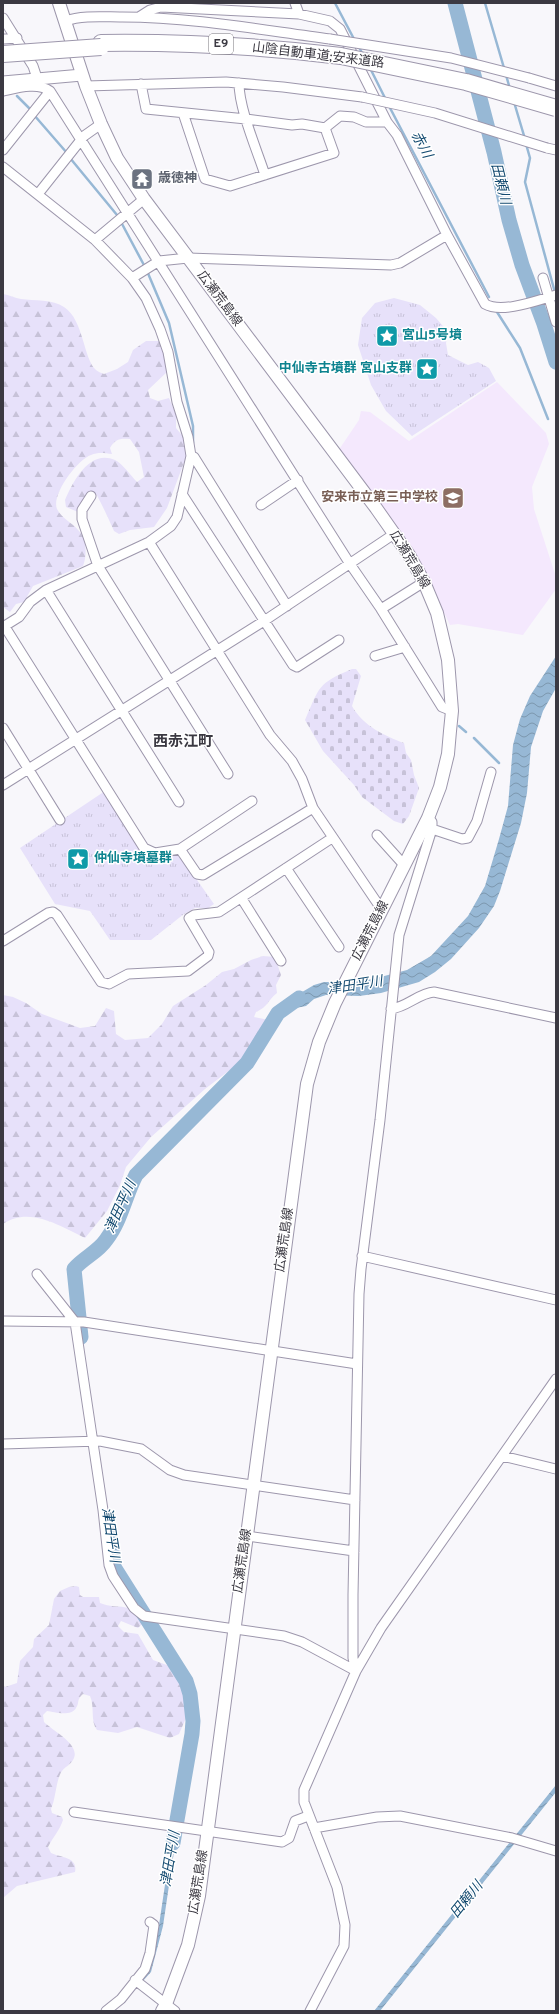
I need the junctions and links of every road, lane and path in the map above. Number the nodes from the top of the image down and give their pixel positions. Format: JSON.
{"nodes":[{"id":1,"x":59,"y":3,"type":"edge"},
{"id":2,"x":295,"y":3,"type":"edge"},
{"id":3,"x":299,"y":14,"type":"junction"},
{"id":4,"x":139,"y":17,"type":"junction"},
{"id":5,"x":3,"y":18,"type":"edge"},
{"id":6,"x":65,"y":21,"type":"junction"},
{"id":7,"x":16,"y":38,"type":"junction"},
{"id":8,"x":3,"y":39,"type":"edge"},
{"id":9,"x":101,"y":45,"type":"junction"},
{"id":10,"x":3,"y":49,"type":"edge"},
{"id":11,"x":3,"y":54,"type":"edge"},
{"id":12,"x":37,"y":78,"type":"junction"},
{"id":13,"x":84,"y":81,"type":"junction"},
{"id":14,"x":3,"y":82,"type":"edge"},
{"id":15,"x":239,"y":83,"type":"junction"},
{"id":16,"x":141,"y":84,"type":"junction"},
{"id":17,"x":556,"y":86,"type":"edge"},
{"id":18,"x":50,"y":90,"type":"junction"},
{"id":19,"x":3,"y":91,"type":"edge"},
{"id":20,"x":556,"y":110,"type":"edge"},
{"id":21,"x":183,"y":113,"type":"junction"},
{"id":22,"x":246,"y":119,"type":"junction"},
{"id":23,"x":387,"y":122,"type":"junction"},
{"id":24,"x":101,"y":124,"type":"junction"},
{"id":25,"x":325,"y":128,"type":"junction"},
{"id":26,"x":81,"y":141,"type":"junction"},
{"id":27,"x":552,"y":149,"type":"edge"},
{"id":28,"x":3,"y":150,"type":"edge"},
{"id":29,"x":3,"y":167,"type":"edge"},
{"id":30,"x":265,"y":175,"type":"junction"},
{"id":31,"x":38,"y":194,"type":"junction"},
{"id":32,"x":144,"y":199,"type":"junction"},
{"id":33,"x":127,"y":212,"type":"junction"},
{"id":34,"x":447,"y":235,"type":"junction"},
{"id":35,"x":95,"y":240,"type":"junction"},
{"id":36,"x":188,"y":258,"type":"junction"},
{"id":37,"x":159,"y":261,"type":"junction"},
{"id":38,"x":132,"y":278,"type":"junction"},
{"id":39,"x":543,"y":278,"type":"dead end"},
{"id":40,"x":550,"y":297,"type":"edge"},
{"id":41,"x":556,"y":322,"type":"edge"},
{"id":42,"x":191,"y":456,"type":"junction"},
{"id":43,"x":298,"y":480,"type":"junction"},
{"id":44,"x":182,"y":494,"type":"junction"},
{"id":45,"x":91,"y":496,"type":"dead end"},
{"id":46,"x":261,"y":505,"type":"dead end"},
{"id":47,"x":394,"y":534,"type":"junction"},
{"id":48,"x":149,"y":542,"type":"junction"},
{"id":49,"x":350,"y":564,"type":"junction"},
{"id":50,"x":98,"y":566,"type":"junction"},
{"id":51,"x":424,"y":582,"type":"junction"},
{"id":52,"x":46,"y":590,"type":"junction"},
{"id":53,"x":287,"y":606,"type":"junction"},
{"id":54,"x":381,"y":609,"type":"junction"},
{"id":55,"x":264,"y":621,"type":"junction"},
{"id":56,"x":4,"y":627,"type":"edge"},
{"id":57,"x":339,"y":640,"type":"dead end"},
{"id":58,"x":405,"y":647,"type":"junction"},
{"id":59,"x":217,"y":651,"type":"junction"},
{"id":60,"x":375,"y":656,"type":"dead end"},
{"id":61,"x":169,"y":680,"type":"junction"},
{"id":62,"x":452,"y":710,"type":"junction"},
{"id":63,"x":122,"y":711,"type":"junction"},
{"id":64,"x":3,"y":728,"type":"edge"},
{"id":65,"x":76,"y":740,"type":"junction"},
{"id":66,"x":29,"y":769,"type":"junction"},
{"id":67,"x":491,"y":772,"type":"dead end"},
{"id":68,"x":228,"y":774,"type":"dead end"},
{"id":69,"x":3,"y":785,"type":"edge"},
{"id":70,"x":252,"y":801,"type":"dead end"},
{"id":71,"x":179,"y":802,"type":"dead end"},
{"id":72,"x":313,"y":808,"type":"junction"},
{"id":73,"x":60,"y":820,"type":"dead end"},
{"id":74,"x":430,"y":823,"type":"junction"},
{"id":75,"x":377,"y":835,"type":"dead end"},
{"id":76,"x":332,"y":838,"type":"junction"},
{"id":77,"x":180,"y":849,"type":"junction"},
{"id":78,"x":404,"y":865,"type":"junction"},
{"id":79,"x":286,"y":868,"type":"junction"},
{"id":80,"x":242,"y":899,"type":"junction"},
{"id":81,"x":382,"y":910,"type":"junction"},
{"id":82,"x":3,"y":941,"type":"edge"},
{"id":83,"x":339,"y":948,"type":"dead end"},
{"id":84,"x":281,"y":961,"type":"dead end"},
{"id":85,"x":391,"y":1009,"type":"junction"},
{"id":86,"x":556,"y":1018,"type":"edge"},
{"id":87,"x":362,"y":1256,"type":"junction"},
{"id":88,"x":37,"y":1274,"type":"dead end"},
{"id":89,"x":556,"y":1300,"type":"edge"},
{"id":90,"x":3,"y":1321,"type":"edge"},
{"id":91,"x":79,"y":1322,"type":"junction"},
{"id":92,"x":270,"y":1350,"type":"junction"},
{"id":93,"x":357,"y":1364,"type":"junction"},
{"id":94,"x":556,"y":1379,"type":"edge"},
{"id":95,"x":95,"y":1441,"type":"junction"},
{"id":96,"x":3,"y":1444,"type":"edge"},
{"id":97,"x":502,"y":1456,"type":"junction"},
{"id":98,"x":556,"y":1469,"type":"edge"},
{"id":99,"x":253,"y":1486,"type":"junction"},
{"id":100,"x":355,"y":1500,"type":"junction"},
{"id":101,"x":247,"y":1536,"type":"junction"},
{"id":102,"x":354,"y":1551,"type":"junction"},
{"id":103,"x":234,"y":1628,"type":"junction"},
{"id":104,"x":356,"y":1671,"type":"junction"},
{"id":105,"x":74,"y":1812,"type":"dead end"},
{"id":106,"x":308,"y":1816,"type":"junction"},
{"id":107,"x":314,"y":1828,"type":"junction"},
{"id":108,"x":207,"y":1832,"type":"junction"},
{"id":109,"x":556,"y":1851,"type":"edge"},
{"id":110,"x":150,"y":1922,"type":"dead end"},
{"id":111,"x":137,"y":1981,"type":"junction"},
{"id":112,"x":168,"y":2009,"type":"edge"},
{"id":113,"x":106,"y":2011,"type":"edge"},
{"id":114,"x":310,"y":2011,"type":"edge"}],
"edges":[{"from":1,"to":6,"type":"main road","name":"広瀬荒島線"},
{"from":2,"to":3,"type":"street"},
{"from":3,"to":4,"type":"street"},
{"from":3,"to":23,"type":"street"},
{"from":4,"to":6,"type":"street"},
{"from":4,"to":17,"type":"street","bridge":true},
{"from":5,"to":7,"type":"street"},
{"from":6,"to":13,"type":"main road","name":"広瀬荒島線"},
{"from":7,"to":8,"type":"street"},
{"from":7,"to":12,"type":"street"},
{"from":9,"to":10,"type":"highway","name":"山陰自動車道;安来道路","number":"E9"},
{"from":9,"to":11,"type":"highway","name":"山陰自動車道;安来道路","number":"E9","bridge":true},
{"from":9,"to":20,"type":"highway","name":"山陰自動車道;安来道路","number":"E9","bridge":true},
{"from":12,"to":13,"type":"street"},
{"from":12,"to":14,"type":"street"},
{"from":13,"to":16,"type":"street"},
{"from":13,"to":24,"type":"main road","name":"広瀬荒島線"},
{"from":15,"to":16,"type":"street"},
{"from":15,"to":22,"type":"street"},
{"from":15,"to":27,"type":"street","bridge":true},
{"from":16,"to":21,"type":"street"},
{"from":18,"to":19,"type":"street"},
{"from":18,"to":26,"type":"street"},
{"from":18,"to":28,"type":"street"},
{"from":21,"to":22,"type":"street"},
{"from":21,"to":30,"type":"street"},
{"from":22,"to":25,"type":"street"},
{"from":22,"to":30,"type":"street"},
{"from":23,"to":25,"type":"street"},
{"from":23,"to":34,"type":"street"},
{"from":24,"to":26,"type":"street"},
{"from":24,"to":32,"type":"main road","name":"広瀬荒島線"},
{"from":25,"to":30,"type":"street"},
{"from":26,"to":31,"type":"street"},
{"from":26,"to":33,"type":"street"},
{"from":29,"to":31,"type":"street"},
{"from":31,"to":35,"type":"street"},
{"from":32,"to":33,"type":"street"},
{"from":32,"to":36,"type":"main road","name":"広瀬荒島線"},
{"from":33,"to":35,"type":"street"},
{"from":33,"to":37,"type":"street"},
{"from":34,"to":36,"type":"street"},
{"from":34,"to":40,"type":"street"},
{"from":35,"to":38,"type":"street"},
{"from":36,"to":37,"type":"street"},
{"from":36,"to":47,"type":"main road","name":"広瀬荒島線"},
{"from":37,"to":38,"type":"street"},
{"from":37,"to":43,"type":"street"},
{"from":38,"to":42,"type":"street"},
{"from":39,"to":40,"type":"street"},
{"from":40,"to":41,"type":"street"},
{"from":42,"to":44,"type":"street"},
{"from":42,"to":53,"type":"street"},
{"from":43,"to":46,"type":"street"},
{"from":43,"to":49,"type":"street"},
{"from":44,"to":48,"type":"street"},
{"from":44,"to":55,"type":"street"},
{"from":45,"to":50,"type":"street"},
{"from":47,"to":49,"type":"street"},
{"from":47,"to":51,"type":"main road","name":"広瀬荒島線"},
{"from":48,"to":50,"type":"street"},
{"from":48,"to":59,"type":"street"},
{"from":49,"to":53,"type":"street"},
{"from":49,"to":54,"type":"street"},
{"from":50,"to":52,"type":"street"},
{"from":50,"to":61,"type":"street"},
{"from":51,"to":54,"type":"street"},
{"from":51,"to":62,"type":"main road","name":"広瀬荒島線"},
{"from":52,"to":56,"type":"street"},
{"from":52,"to":63,"type":"street"},
{"from":53,"to":55,"type":"street"},
{"from":54,"to":58,"type":"street"},
{"from":55,"to":57,"type":"street"},
{"from":55,"to":59,"type":"street"},
{"from":56,"to":65,"type":"street"},
{"from":58,"to":60,"type":"street"},
{"from":58,"to":62,"type":"street"},
{"from":59,"to":61,"type":"street"},
{"from":59,"to":72,"type":"street"},
{"from":61,"to":63,"type":"street"},
{"from":61,"to":68,"type":"street"},
{"from":62,"to":74,"type":"main road","name":"広瀬荒島線"},
{"from":63,"to":65,"type":"street"},
{"from":63,"to":71,"type":"street"},
{"from":64,"to":66,"type":"street"},
{"from":65,"to":66,"type":"street"},
{"from":65,"to":77,"type":"street"},
{"from":66,"to":69,"type":"street"},
{"from":66,"to":73,"type":"street"},
{"from":67,"to":74,"type":"street"},
{"from":70,"to":77,"type":"street"},
{"from":72,"to":76,"type":"street"},
{"from":72,"to":77,"type":"street"},
{"from":74,"to":78,"type":"main road","name":"広瀬荒島線"},
{"from":74,"to":85,"type":"street"},
{"from":75,"to":78,"type":"street"},
{"from":76,"to":79,"type":"street"},
{"from":76,"to":81,"type":"street"},
{"from":78,"to":81,"type":"main road","name":"広瀬荒島線"},
{"from":79,"to":80,"type":"street"},
{"from":79,"to":83,"type":"street"},
{"from":80,"to":82,"type":"street"},
{"from":80,"to":84,"type":"street"},
{"from":81,"to":92,"type":"main road","name":"広瀬荒島線"},
{"from":85,"to":86,"type":"street"},
{"from":85,"to":87,"type":"street"},
{"from":87,"to":89,"type":"street"},
{"from":87,"to":93,"type":"street"},
{"from":88,"to":91,"type":"street"},
{"from":90,"to":91,"type":"street"},
{"from":91,"to":92,"type":"street"},
{"from":91,"to":95,"type":"street"},
{"from":92,"to":93,"type":"street"},
{"from":92,"to":99,"type":"main road","name":"広瀬荒島線"},
{"from":93,"to":100,"type":"street"},
{"from":94,"to":97,"type":"street"},
{"from":95,"to":96,"type":"street"},
{"from":95,"to":99,"type":"street"},
{"from":95,"to":103,"type":"street"},
{"from":97,"to":98,"type":"street"},
{"from":97,"to":104,"type":"street"},
{"from":99,"to":100,"type":"street"},
{"from":99,"to":101,"type":"main road","name":"広瀬荒島線"},
{"from":100,"to":102,"type":"street"},
{"from":101,"to":102,"type":"street"},
{"from":101,"to":103,"type":"main road","name":"広瀬荒島線"},
{"from":102,"to":104,"type":"street"},
{"from":103,"to":104,"type":"street"},
{"from":103,"to":108,"type":"main road","name":"広瀬荒島線"},
{"from":104,"to":106,"type":"street"},
{"from":105,"to":108,"type":"street"},
{"from":106,"to":107,"type":"street"},
{"from":106,"to":108,"type":"street"},
{"from":107,"to":109,"type":"street"},
{"from":107,"to":114,"type":"street"},
{"from":108,"to":112,"type":"main road","name":"広瀬荒島線"},
{"from":110,"to":111,"type":"street"},
{"from":111,"to":112,"type":"street"},
{"from":111,"to":113,"type":"street"}]}
